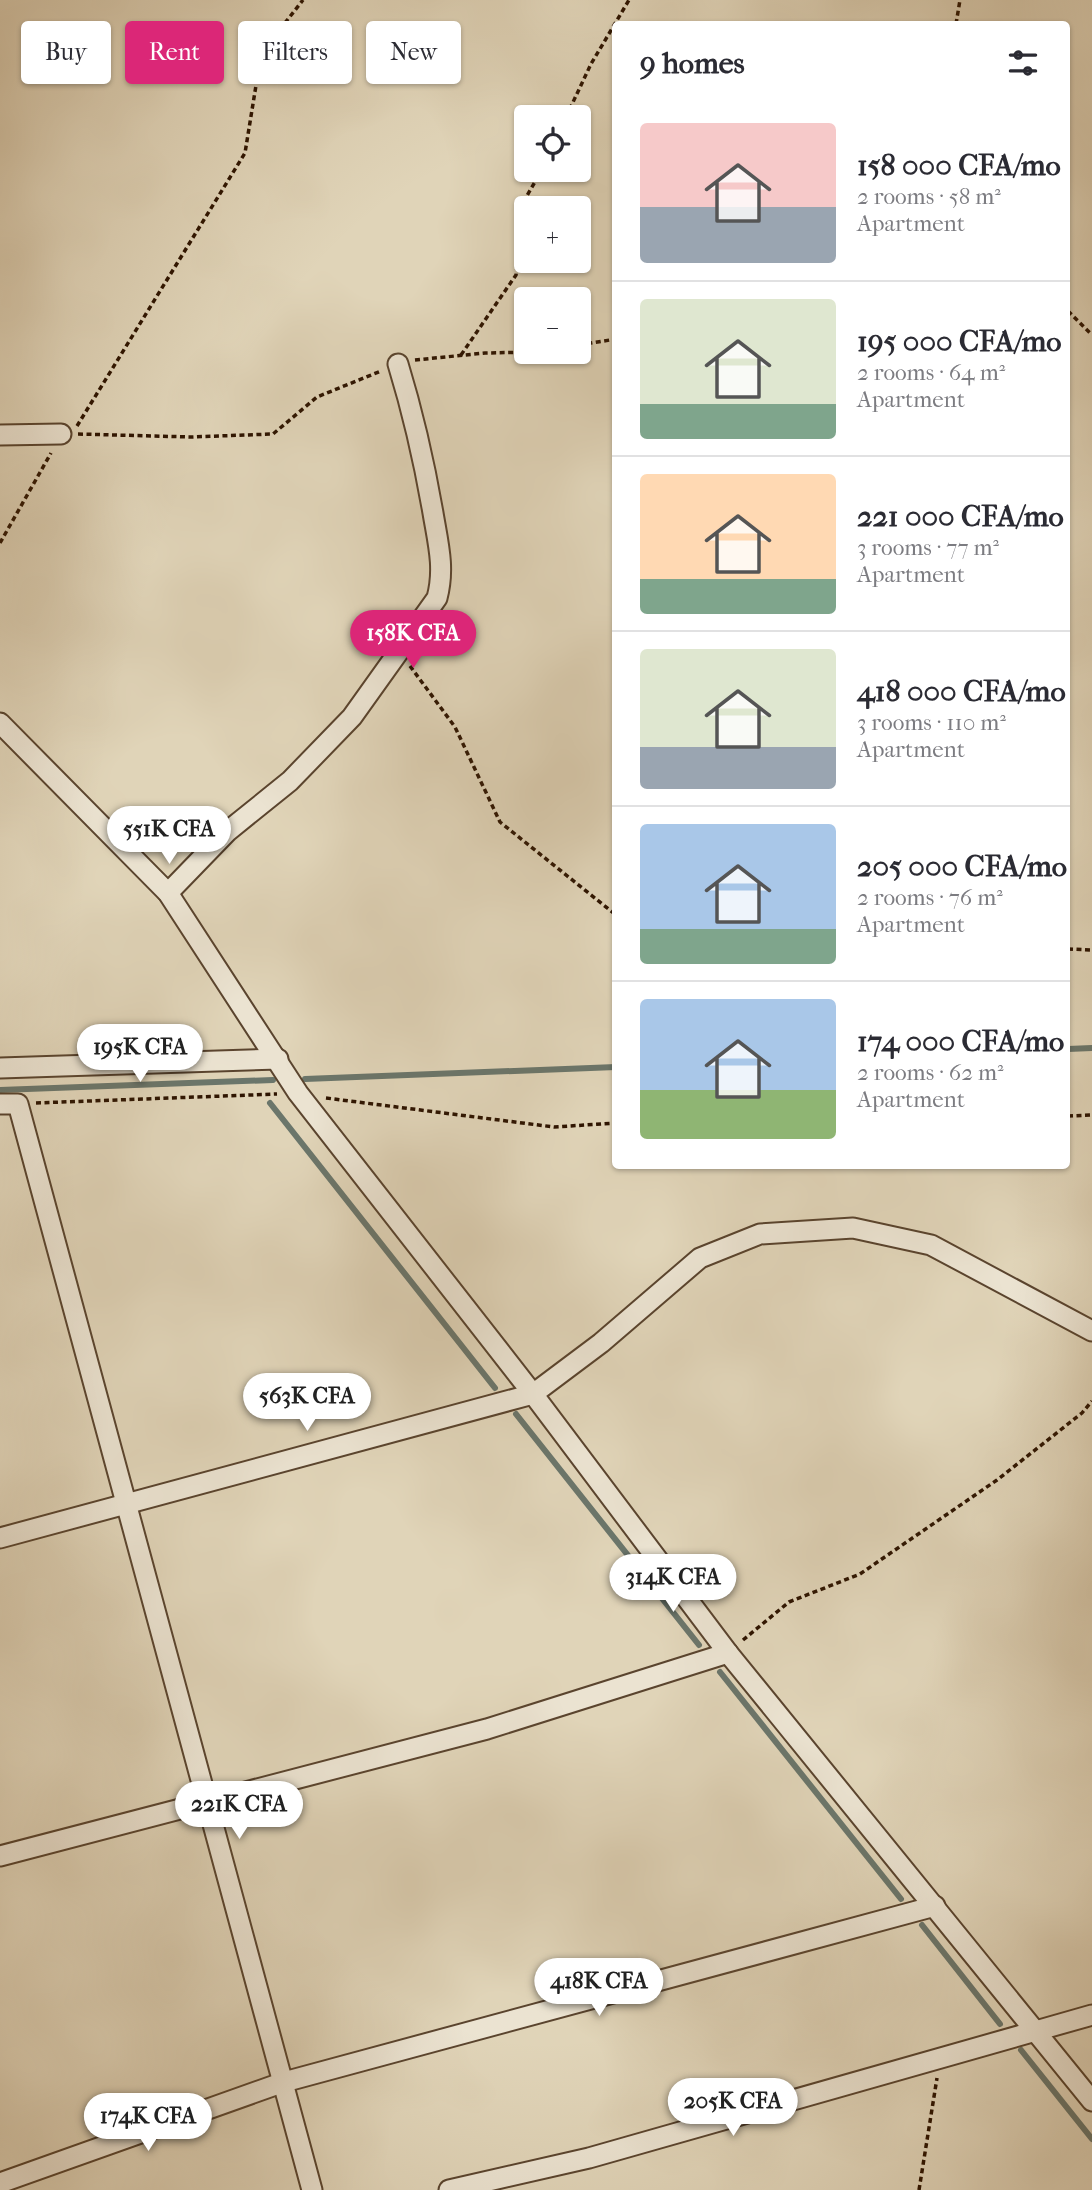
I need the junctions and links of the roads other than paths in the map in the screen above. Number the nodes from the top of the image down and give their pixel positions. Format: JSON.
{"nodes":[{"id":1,"x":398,"y":364,"type":"road end"},
{"id":2,"x":61,"y":434,"type":"road end"},
{"id":3,"x":0,"y":435,"type":"edge"},
{"id":4,"x":0,"y":723,"type":"edge"},
{"id":5,"x":168,"y":893,"type":"junction"},
{"id":6,"x":278,"y":1059,"type":"junction"},
{"id":7,"x":0,"y":1068,"type":"edge"},
{"id":8,"x":9,"y":1104,"type":"edge"},
{"id":9,"x":1092,"y":1331,"type":"edge"},
{"id":10,"x":533,"y":1394,"type":"junction"},
{"id":11,"x":127,"y":1502,"type":"junction"},
{"id":12,"x":0,"y":1538,"type":"edge"},
{"id":13,"x":728,"y":1653,"type":"junction"},
{"id":14,"x":207,"y":1802,"type":"junction"},
{"id":15,"x":0,"y":1856,"type":"edge"},
{"id":16,"x":935,"y":1906,"type":"junction"},
{"id":17,"x":1092,"y":2015,"type":"edge"},
{"id":18,"x":1036,"y":2029,"type":"junction"},
{"id":19,"x":284,"y":2082,"type":"junction"},
{"id":20,"x":1092,"y":2101,"type":"edge"},
{"id":21,"x":0,"y":2183,"type":"edge"},
{"id":22,"x":20,"y":2184,"type":"edge"},
{"id":23,"x":312,"y":2190,"type":"edge"},
{"id":24,"x":449,"y":2190,"type":"edge"}],
"edges":[{"from":1,"to":5,"type":"street"},
{"from":2,"to":3,"type":"street"},
{"from":4,"to":5,"type":"street"},
{"from":5,"to":6,"type":"street"},
{"from":6,"to":7,"type":"street"},
{"from":6,"to":10,"type":"street"},
{"from":8,"to":11,"type":"street"},
{"from":9,"to":10,"type":"street"},
{"from":10,"to":11,"type":"street"},
{"from":10,"to":13,"type":"street"},
{"from":11,"to":12,"type":"street"},
{"from":11,"to":14,"type":"street"},
{"from":13,"to":14,"type":"street"},
{"from":13,"to":16,"type":"street"},
{"from":14,"to":15,"type":"street"},
{"from":14,"to":19,"type":"street"},
{"from":16,"to":18,"type":"street"},
{"from":16,"to":19,"type":"street"},
{"from":17,"to":18,"type":"street"},
{"from":18,"to":20,"type":"street"},
{"from":18,"to":24,"type":"street"},
{"from":19,"to":22,"type":"street"},
{"from":19,"to":23,"type":"street"},
{"from":21,"to":22,"type":"street"}]}
